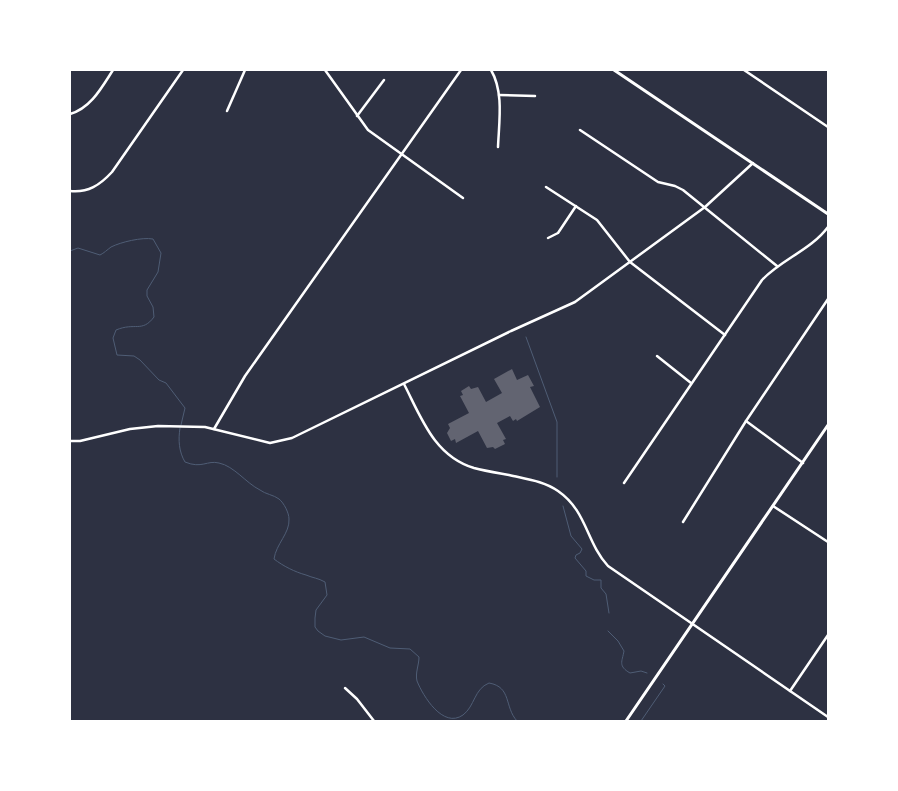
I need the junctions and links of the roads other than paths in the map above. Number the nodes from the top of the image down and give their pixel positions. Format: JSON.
{"nodes":[{"id":1,"x":113,"y":70,"type":"edge"},
{"id":2,"x":183,"y":70,"type":"edge"},
{"id":3,"x":245,"y":70,"type":"edge"},
{"id":4,"x":325,"y":70,"type":"edge"},
{"id":5,"x":462,"y":70,"type":"edge"},
{"id":6,"x":491,"y":70,"type":"edge"},
{"id":7,"x":614,"y":70,"type":"edge"},
{"id":8,"x":744,"y":70,"type":"edge"},
{"id":9,"x":384,"y":80,"type":"dead end"},
{"id":10,"x":499,"y":95,"type":"junction"},
{"id":11,"x":535,"y":96,"type":"dead end"},
{"id":12,"x":227,"y":111,"type":"dead end"},
{"id":13,"x":70,"y":114,"type":"edge"},
{"id":14,"x":357,"y":116,"type":"junction"},
{"id":15,"x":828,"y":127,"type":"edge"},
{"id":16,"x":580,"y":130,"type":"dead end"},
{"id":17,"x":498,"y":147,"type":"dead end"},
{"id":18,"x":402,"y":154,"type":"junction"},
{"id":19,"x":753,"y":164,"type":"junction"},
{"id":20,"x":546,"y":187,"type":"dead end"},
{"id":21,"x":70,"y":191,"type":"edge"},
{"id":22,"x":463,"y":198,"type":"dead end"},
{"id":23,"x":576,"y":206,"type":"junction"},
{"id":24,"x":705,"y":207,"type":"junction"},
{"id":25,"x":828,"y":214,"type":"edge"},
{"id":26,"x":828,"y":227,"type":"edge"},
{"id":27,"x":548,"y":238,"type":"dead end"},
{"id":28,"x":630,"y":262,"type":"junction"},
{"id":29,"x":777,"y":266,"type":"junction"},
{"id":30,"x":828,"y":299,"type":"edge"},
{"id":31,"x":725,"y":335,"type":"junction"},
{"id":32,"x":657,"y":356,"type":"dead end"},
{"id":33,"x":691,"y":383,"type":"junction"},
{"id":34,"x":404,"y":384,"type":"junction"},
{"id":35,"x":746,"y":421,"type":"junction"},
{"id":36,"x":828,"y":425,"type":"edge"},
{"id":37,"x":214,"y":429,"type":"junction"},
{"id":38,"x":70,"y":441,"type":"edge"},
{"id":39,"x":803,"y":462,"type":"junction"},
{"id":40,"x":624,"y":483,"type":"dead end"},
{"id":41,"x":773,"y":506,"type":"junction"},
{"id":42,"x":683,"y":522,"type":"dead end"},
{"id":43,"x":828,"y":542,"type":"edge"},
{"id":44,"x":691,"y":624,"type":"junction"},
{"id":45,"x":828,"y":635,"type":"edge"},
{"id":46,"x":345,"y":688,"type":"dead end"},
{"id":47,"x":790,"y":691,"type":"junction"},
{"id":48,"x":828,"y":717,"type":"edge"},
{"id":49,"x":373,"y":720,"type":"edge"},
{"id":50,"x":369,"y":721,"type":"edge"},
{"id":51,"x":626,"y":721,"type":"edge"}],
"edges":[{"from":1,"to":13,"type":"street"},
{"from":2,"to":21,"type":"street"},
{"from":3,"to":12,"type":"street"},
{"from":4,"to":14,"type":"street"},
{"from":5,"to":18,"type":"street"},
{"from":6,"to":10,"type":"street"},
{"from":7,"to":19,"type":"street"},
{"from":8,"to":15,"type":"street"},
{"from":9,"to":14,"type":"street"},
{"from":10,"to":11,"type":"street"},
{"from":10,"to":17,"type":"street"},
{"from":14,"to":18,"type":"street"},
{"from":16,"to":24,"type":"street"},
{"from":18,"to":22,"type":"street"},
{"from":18,"to":37,"type":"street"},
{"from":19,"to":24,"type":"street"},
{"from":19,"to":25,"type":"street"},
{"from":20,"to":23,"type":"street"},
{"from":23,"to":27,"type":"street"},
{"from":23,"to":28,"type":"street"},
{"from":24,"to":28,"type":"street"},
{"from":24,"to":29,"type":"street"},
{"from":26,"to":29,"type":"street"},
{"from":28,"to":31,"type":"street"},
{"from":28,"to":34,"type":"street"},
{"from":29,"to":31,"type":"street"},
{"from":30,"to":35,"type":"street"},
{"from":31,"to":33,"type":"street"},
{"from":32,"to":33,"type":"street"},
{"from":33,"to":40,"type":"street"},
{"from":34,"to":37,"type":"street"},
{"from":34,"to":44,"type":"street"},
{"from":35,"to":39,"type":"street"},
{"from":35,"to":42,"type":"street"},
{"from":36,"to":39,"type":"street"},
{"from":37,"to":38,"type":"street"},
{"from":39,"to":41,"type":"street"},
{"from":41,"to":43,"type":"street"},
{"from":41,"to":44,"type":"street"},
{"from":44,"to":47,"type":"street"},
{"from":44,"to":51,"type":"street"},
{"from":45,"to":47,"type":"street"},
{"from":46,"to":49,"type":"street"},
{"from":47,"to":48,"type":"street"},
{"from":49,"to":50,"type":"street"}]}
